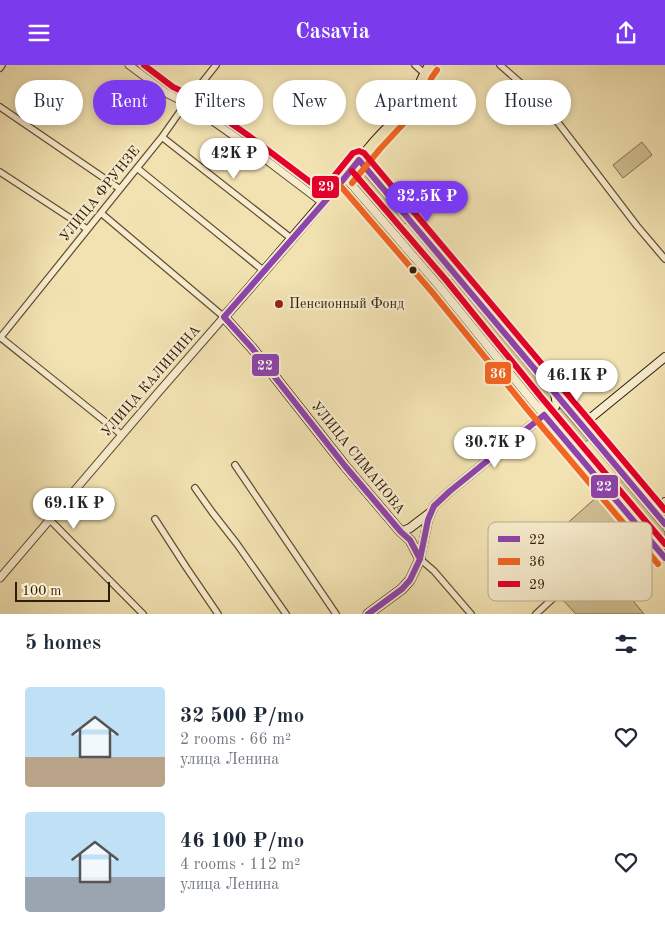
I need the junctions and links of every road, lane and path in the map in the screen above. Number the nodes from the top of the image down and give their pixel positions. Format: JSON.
{"nodes":[{"id":1,"x":128,"y":65,"type":"edge"},
{"id":2,"x":216,"y":65,"type":"edge"},
{"id":3,"x":415,"y":65,"type":"edge"},
{"id":4,"x":430,"y":65,"type":"edge"},
{"id":5,"x":500,"y":65,"type":"edge"},
{"id":6,"x":424,"y":73,"type":"junction"},
{"id":7,"x":204,"y":80,"type":"edge"},
{"id":8,"x":176,"y":98,"type":"edge"},
{"id":9,"x":0,"y":107,"type":"edge"},
{"id":10,"x":176,"y":117,"type":"edge"},
{"id":11,"x":218,"y":125,"type":"edge"},
{"id":12,"x":162,"y":137,"type":"junction"},
{"id":13,"x":360,"y":159,"type":"junction"},
{"id":14,"x":137,"y":168,"type":"junction"},
{"id":15,"x":368,"y":170,"type":"junction"},
{"id":16,"x":0,"y":172,"type":"edge"},
{"id":17,"x":345,"y":177,"type":"junction"},
{"id":18,"x":353,"y":186,"type":"junction"},
{"id":19,"x":120,"y":189,"type":"junction"},
{"id":20,"x":323,"y":203,"type":"junction"},
{"id":21,"x":101,"y":213,"type":"junction"},
{"id":22,"x":87,"y":229,"type":"junction"},
{"id":23,"x":292,"y":239,"type":"junction"},
{"id":24,"x":665,"y":259,"type":"edge"},
{"id":25,"x":264,"y":271,"type":"junction"},
{"id":26,"x":224,"y":317,"type":"junction"},
{"id":27,"x":0,"y":337,"type":"edge"},
{"id":28,"x":665,"y":357,"type":"edge"},
{"id":29,"x":554,"y":392,"type":"junction"},
{"id":30,"x":537,"y":406,"type":"junction"},
{"id":31,"x":544,"y":415,"type":"junction"},
{"id":32,"x":582,"y":425,"type":"junction"},
{"id":33,"x":122,"y":435,"type":"junction"},
{"id":34,"x":235,"y":465,"type":"dead end"},
{"id":35,"x":195,"y":488,"type":"dead end"},
{"id":36,"x":665,"y":502,"type":"edge"},
{"id":37,"x":654,"y":511,"type":"junction"},
{"id":38,"x":431,"y":512,"type":"junction"},
{"id":39,"x":155,"y":519,"type":"dead end"},
{"id":40,"x":50,"y":520,"type":"junction"},
{"id":41,"x":634,"y":522,"type":"edge"},
{"id":42,"x":665,"y":524,"type":"edge"},
{"id":43,"x":401,"y":532,"type":"junction"},
{"id":44,"x":652,"y":543,"type":"edge"},
{"id":45,"x":665,"y":558,"type":"edge"},
{"id":46,"x":420,"y":559,"type":"junction"},
{"id":47,"x":1,"y":576,"type":"edge"},
{"id":48,"x":550,"y":601,"type":"edge"},
{"id":49,"x":143,"y":614,"type":"edge"},
{"id":50,"x":218,"y":614,"type":"edge"},
{"id":51,"x":286,"y":614,"type":"edge"},
{"id":52,"x":336,"y":614,"type":"edge"},
{"id":53,"x":368,"y":614,"type":"edge"},
{"id":54,"x":471,"y":614,"type":"edge"},
{"id":55,"x":536,"y":614,"type":"edge"}],
"edges":[{"from":1,"to":8,"type":"street"},
{"from":2,"to":7,"type":"street","name":"УЛИЦА ФРУНЗЕ"},
{"from":3,"to":6,"type":"street"},
{"from":4,"to":6,"type":"main road"},
{"from":5,"to":24,"type":"street"},
{"from":6,"to":13,"type":"main road","name":"УЛИЦА КАЛИНИНА"},
{"from":9,"to":19,"type":"street"},
{"from":10,"to":12,"type":"street","name":"УЛИЦА ФРУНЗЕ"},
{"from":11,"to":20,"type":"street"},
{"from":12,"to":14,"type":"street","name":"УЛИЦА ФРУНЗЕ"},
{"from":12,"to":23,"type":"street"},
{"from":13,"to":15,"type":"main road"},
{"from":13,"to":17,"type":"main road","name":"УЛИЦА КАЛИНИНА"},
{"from":14,"to":19,"type":"street","name":"УЛИЦА ФРУНЗЕ"},
{"from":14,"to":25,"type":"street"},
{"from":15,"to":18,"type":"main road"},
{"from":15,"to":29,"type":"main road"},
{"from":16,"to":22,"type":"street"},
{"from":17,"to":18,"type":"main road"},
{"from":17,"to":20,"type":"main road","name":"УЛИЦА КАЛИНИНА"},
{"from":18,"to":30,"type":"main road"},
{"from":19,"to":21,"type":"street","name":"УЛИЦА ФРУНЗЕ"},
{"from":20,"to":23,"type":"main road","name":"УЛИЦА КАЛИНИНА"},
{"from":21,"to":22,"type":"street","name":"УЛИЦА ФРУНЗЕ"},
{"from":21,"to":26,"type":"street"},
{"from":22,"to":27,"type":"street","name":"УЛИЦА ФРУНЗЕ"},
{"from":23,"to":25,"type":"main road","name":"УЛИЦА КАЛИНИНА"},
{"from":25,"to":26,"type":"main road","name":"УЛИЦА КАЛИНИНА"},
{"from":26,"to":33,"type":"street","name":"УЛИЦА КАЛИНИНА"},
{"from":26,"to":43,"type":"main road","name":"УЛИЦА СИМАНОВА"},
{"from":27,"to":33,"type":"street"},
{"from":28,"to":32,"type":"main road"},
{"from":29,"to":30,"type":"main road"},
{"from":29,"to":32,"type":"main road"},
{"from":30,"to":31,"type":"main road"},
{"from":31,"to":38,"type":"main road"},
{"from":31,"to":41,"type":"main road"},
{"from":32,"to":37,"type":"main road"},
{"from":33,"to":40,"type":"street","name":"УЛИЦА КАЛИНИНА"},
{"from":34,"to":52,"type":"street"},
{"from":35,"to":51,"type":"street"},
{"from":36,"to":37,"type":"main road"},
{"from":37,"to":42,"type":"main road"},
{"from":38,"to":43,"type":"main road"},
{"from":38,"to":46,"type":"main road"},
{"from":39,"to":50,"type":"street"},
{"from":40,"to":47,"type":"street","name":"УЛИЦА КАЛИНИНА"},
{"from":40,"to":49,"type":"street"},
{"from":43,"to":46,"type":"main road","name":"УЛИЦА СИМАНОВА"},
{"from":44,"to":45,"type":"main road"},
{"from":46,"to":53,"type":"main road"},
{"from":46,"to":54,"type":"street","name":"УЛИЦА СИМАНОВА"},
{"from":48,"to":55,"type":"street"}]}
